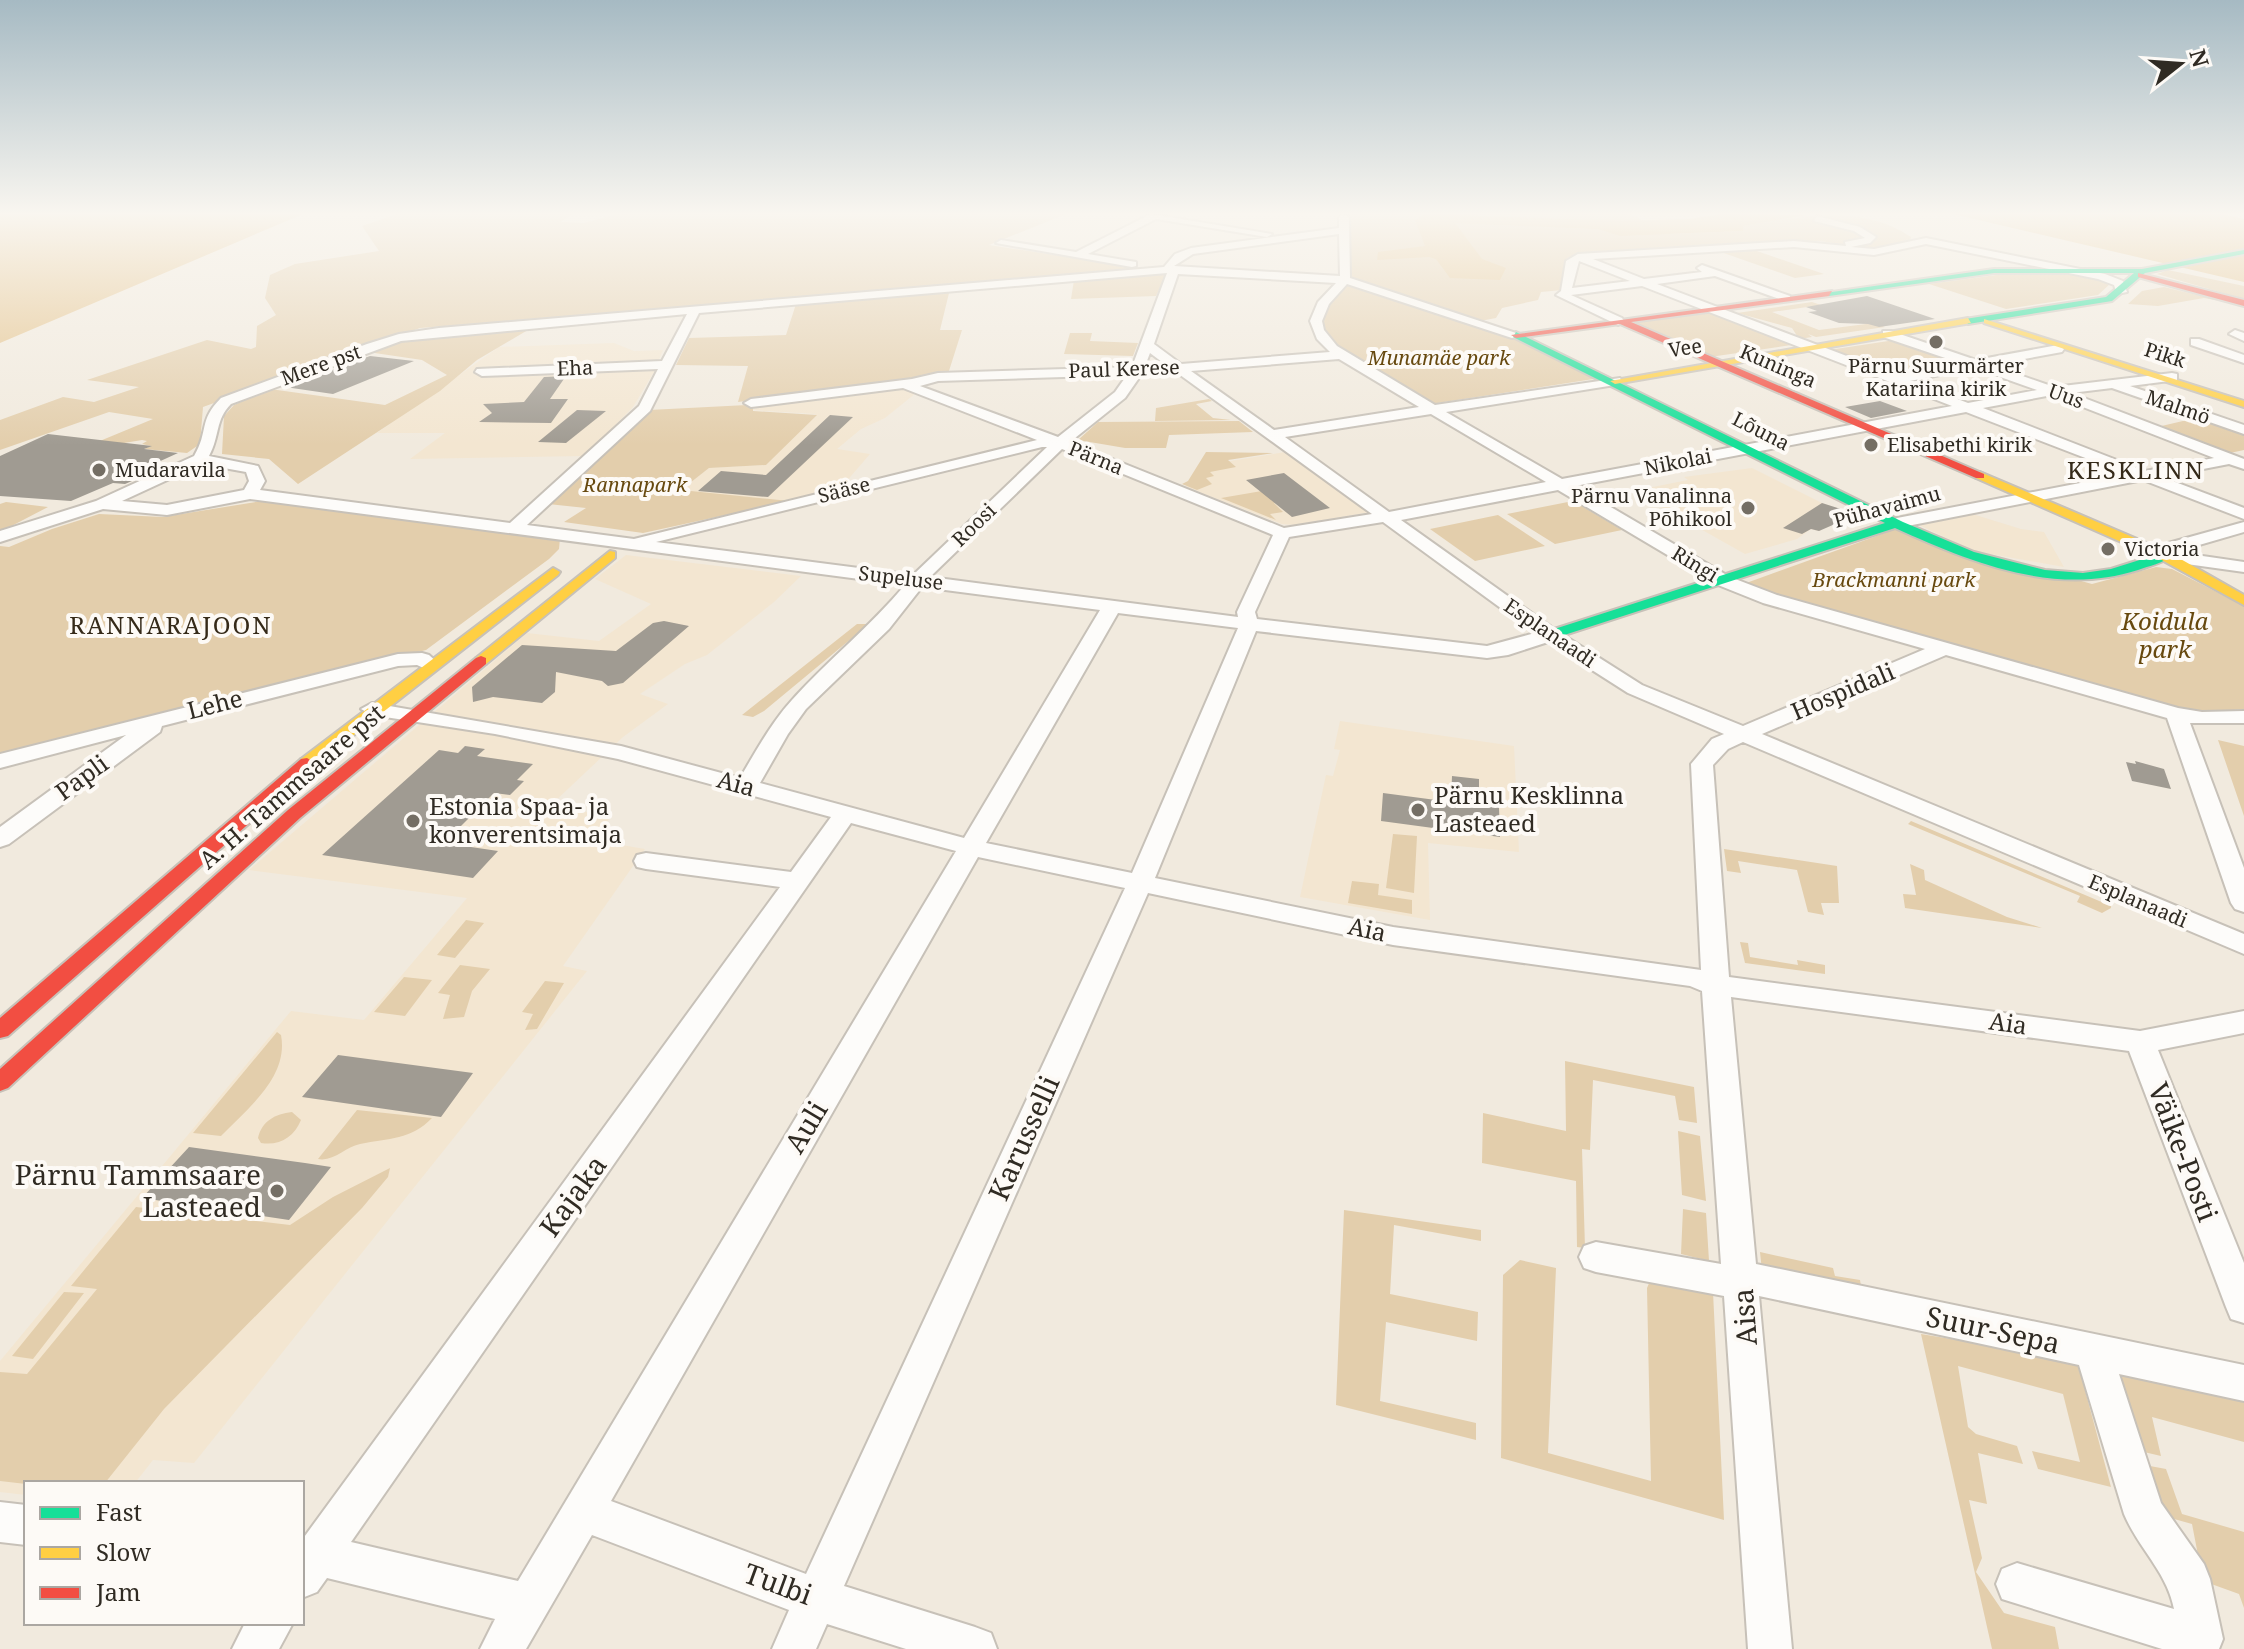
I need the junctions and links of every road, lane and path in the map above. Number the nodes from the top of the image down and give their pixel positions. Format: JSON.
{"nodes":[{"id":1,"x":921,"y":291,"type":"edge"},
{"id":2,"x":1167,"y":291,"type":"edge"},
{"id":3,"x":1333,"y":291,"type":"edge"},
{"id":4,"x":1379,"y":291,"type":"edge"},
{"id":5,"x":1574,"y":291,"type":"edge"},
{"id":6,"x":1668,"y":291,"type":"edge"},
{"id":7,"x":1767,"y":291,"type":"edge"},
{"id":8,"x":1900,"y":291,"type":"edge"},
{"id":9,"x":2119,"y":291,"type":"edge"},
{"id":10,"x":2198,"y":291,"type":"edge"},
{"id":11,"x":1566,"y":292,"type":"joint"},
{"id":12,"x":1786,"y":298,"type":"junction"},
{"id":13,"x":2244,"y":303,"type":"edge"},
{"id":14,"x":1712,"y":308,"type":"junction"},
{"id":15,"x":1946,"y":308,"type":"dead end"},
{"id":16,"x":695,"y":310,"type":"junction"},
{"id":17,"x":1989,"y":318,"type":"junction"},
{"id":18,"x":1618,"y":321,"type":"junction"},
{"id":19,"x":1887,"y":334,"type":"junction"},
{"id":20,"x":1516,"y":335,"type":"junction"},
{"id":21,"x":2195,"y":343,"type":"dead end"},
{"id":22,"x":1147,"y":345,"type":"junction"},
{"id":23,"x":1811,"y":346,"type":"junction"},
{"id":24,"x":2058,"y":349,"type":"dead end"},
{"id":25,"x":1341,"y":355,"type":"junction"},
{"id":26,"x":2244,"y":359,"type":"edge"},
{"id":27,"x":1720,"y":364,"type":"junction"},
{"id":28,"x":1978,"y":364,"type":"junction"},
{"id":29,"x":667,"y":365,"type":"junction"},
{"id":30,"x":1178,"y":368,"type":"junction"},
{"id":31,"x":1137,"y":371,"type":"junction"},
{"id":32,"x":482,"y":372,"type":"dead end"},
{"id":33,"x":2167,"y":377,"type":"junction"},
{"id":34,"x":1900,"y":378,"type":"junction"},
{"id":35,"x":1615,"y":381,"type":"junction"},
{"id":36,"x":2111,"y":384,"type":"junction"},
{"id":37,"x":911,"y":385,"type":"junction"},
{"id":38,"x":2053,"y":391,"type":"junction"},
{"id":39,"x":2244,"y":402,"type":"edge"},
{"id":40,"x":751,"y":403,"type":"dead end"},
{"id":41,"x":1968,"y":407,"type":"junction"},
{"id":42,"x":1433,"y":409,"type":"junction"},
{"id":43,"x":1867,"y":427,"type":"junction"},
{"id":44,"x":2244,"y":430,"type":"edge"},
{"id":45,"x":1270,"y":435,"type":"junction"},
{"id":46,"x":1060,"y":443,"type":"junction"},
{"id":47,"x":1747,"y":449,"type":"junction"},
{"id":48,"x":200,"y":459,"type":"junction"},
{"id":49,"x":2240,"y":460,"type":"edge"},
{"id":50,"x":2144,"y":475,"type":"junction"},
{"id":51,"x":1560,"y":484,"type":"junction"},
{"id":52,"x":250,"y":494,"type":"junction"},
{"id":53,"x":2025,"y":496,"type":"junction"},
{"id":54,"x":102,"y":504,"type":"junction"},
{"id":55,"x":2244,"y":514,"type":"edge"},
{"id":56,"x":1387,"y":517,"type":"junction"},
{"id":57,"x":1897,"y":523,"type":"junction"},
{"id":58,"x":515,"y":527,"type":"junction"},
{"id":59,"x":2244,"y":527,"type":"edge"},
{"id":60,"x":1282,"y":533,"type":"junction"},
{"id":61,"x":0,"y":537,"type":"edge"},
{"id":62,"x":592,"y":543,"type":"junction"},
{"id":63,"x":628,"y":543,"type":"junction"},
{"id":64,"x":610,"y":555,"type":"joint"},
{"id":65,"x":2165,"y":556,"type":"junction"},
{"id":66,"x":2244,"y":567,"type":"edge"},
{"id":67,"x":919,"y":580,"type":"junction"},
{"id":68,"x":1724,"y":581,"type":"junction"},
{"id":69,"x":2244,"y":601,"type":"edge"},
{"id":70,"x":1112,"y":606,"type":"junction"},
{"id":71,"x":1249,"y":624,"type":"junction"},
{"id":72,"x":1550,"y":635,"type":"junction"},
{"id":73,"x":1945,"y":648,"type":"junction"},
{"id":74,"x":430,"y":665,"type":"junction"},
{"id":75,"x":372,"y":709,"type":"junction"},
{"id":76,"x":2176,"y":714,"type":"junction"},
{"id":77,"x":412,"y":715,"type":"junction"},
{"id":78,"x":2244,"y":717,"type":"edge"},
{"id":79,"x":164,"y":718,"type":"junction"},
{"id":80,"x":1742,"y":736,"type":"junction"},
{"id":81,"x":0,"y":761,"type":"edge"},
{"id":82,"x":746,"y":787,"type":"junction"},
{"id":83,"x":248,"y":814,"type":"junction"},
{"id":84,"x":845,"y":815,"type":"junction"},
{"id":85,"x":290,"y":817,"type":"junction"},
{"id":86,"x":0,"y":839,"type":"edge"},
{"id":87,"x":972,"y":848,"type":"junction"},
{"id":88,"x":646,"y":861,"type":"dead end"},
{"id":89,"x":798,"y":881,"type":"junction"},
{"id":90,"x":1140,"y":882,"type":"junction"},
{"id":91,"x":2244,"y":903,"type":"edge"},
{"id":92,"x":2244,"y":945,"type":"edge"},
{"id":93,"x":1716,"y":985,"type":"junction"},
{"id":94,"x":2244,"y":1022,"type":"edge"},
{"id":95,"x":0,"y":1030,"type":"edge"},
{"id":96,"x":2140,"y":1042,"type":"junction"},
{"id":97,"x":0,"y":1082,"type":"edge"},
{"id":98,"x":1596,"y":1257,"type":"dead end"},
{"id":99,"x":1742,"y":1281,"type":"junction"},
{"id":100,"x":2244,"y":1307,"type":"edge"},
{"id":101,"x":2093,"y":1351,"type":"junction"},
{"id":102,"x":2244,"y":1383,"type":"edge"},
{"id":103,"x":583,"y":1511,"type":"junction"},
{"id":104,"x":0,"y":1522,"type":"edge"},
{"id":105,"x":24,"y":1525,"type":"edge"},
{"id":106,"x":309,"y":1566,"type":"edge"},
{"id":107,"x":2017,"y":1584,"type":"dead end"},
{"id":108,"x":816,"y":1599,"type":"junction"},
{"id":109,"x":527,"y":1605,"type":"junction"},
{"id":110,"x":270,"y":1625,"type":"edge"},
{"id":111,"x":254,"y":1649,"type":"edge"},
{"id":112,"x":502,"y":1649,"type":"edge"},
{"id":113,"x":794,"y":1649,"type":"edge"},
{"id":114,"x":975,"y":1649,"type":"edge"},
{"id":115,"x":1770,"y":1649,"type":"edge"}],
"edges":[{"from":1,"to":16,"type":"street","name":"Mere pst"},
{"from":2,"to":22,"type":"street"},
{"from":3,"to":25,"type":"street","name":"Ringi"},
{"from":4,"to":20,"type":"street","name":"Lõuna"},
{"from":5,"to":11,"type":"street"},
{"from":6,"to":14,"type":"street"},
{"from":7,"to":12,"type":"street"},
{"from":8,"to":12,"type":"street"},
{"from":9,"to":17,"type":"street","name":"Vee"},
{"from":10,"to":13,"type":"street"},
{"from":11,"to":18,"type":"street","name":"Kuninga"},
{"from":12,"to":14,"type":"street"},
{"from":14,"to":18,"type":"street"},
{"from":14,"to":23,"type":"street"},
{"from":15,"to":17,"type":"street","name":"Pikk"},
{"from":16,"to":29,"type":"street"},
{"from":16,"to":48,"type":"street","name":"Mere pst"},
{"from":17,"to":19,"type":"street","name":"Vee"},
{"from":17,"to":33,"type":"street","name":"Pikk"},
{"from":18,"to":20,"type":"street"},
{"from":18,"to":27,"type":"street","name":"Kuninga"},
{"from":19,"to":23,"type":"street","name":"Vee"},
{"from":19,"to":28,"type":"street","name":"Uus"},
{"from":20,"to":35,"type":"street","name":"Lõuna"},
{"from":21,"to":26,"type":"street"},
{"from":22,"to":30,"type":"street","name":"Esplanaadi"},
{"from":22,"to":31,"type":"street","name":"Roosi"},
{"from":23,"to":27,"type":"street","name":"Vee"},
{"from":23,"to":34,"type":"street"},
{"from":24,"to":28,"type":"street"},
{"from":25,"to":30,"type":"street","name":"Paul Kerese"},
{"from":25,"to":42,"type":"street","name":"Ringi"},
{"from":27,"to":35,"type":"street","name":"Vee"},
{"from":27,"to":43,"type":"street","name":"Kuninga"},
{"from":28,"to":34,"type":"street"},
{"from":28,"to":38,"type":"street","name":"Uus"},
{"from":29,"to":32,"type":"street","name":"Eha"},
{"from":29,"to":58,"type":"street"},
{"from":30,"to":31,"type":"street","name":"Paul Kerese"},
{"from":30,"to":45,"type":"street","name":"Esplanaadi"},
{"from":31,"to":37,"type":"street","name":"Paul Kerese"},
{"from":31,"to":46,"type":"street","name":"Roosi"},
{"from":33,"to":36,"type":"street","name":"Nikolai"},
{"from":33,"to":39,"type":"street","name":"Pikk"},
{"from":34,"to":41,"type":"street"},
{"from":35,"to":42,"type":"street","name":"Vee"},
{"from":35,"to":47,"type":"street","name":"Lõuna"},
{"from":36,"to":38,"type":"street","name":"Nikolai"},
{"from":36,"to":44,"type":"street","name":"Malmö"},
{"from":37,"to":40,"type":"street","name":"Paul Kerese"},
{"from":37,"to":46,"type":"street","name":"Pärna"},
{"from":38,"to":41,"type":"street","name":"Nikolai"},
{"from":38,"to":49,"type":"street","name":"Uus"},
{"from":41,"to":43,"type":"street","name":"Nikolai"},
{"from":41,"to":50,"type":"street"},
{"from":42,"to":45,"type":"street","name":"Vee"},
{"from":42,"to":51,"type":"street","name":"Ringi"},
{"from":43,"to":47,"type":"street","name":"Nikolai"},
{"from":43,"to":53,"type":"street","name":"Kuninga"},
{"from":45,"to":56,"type":"street","name":"Esplanaadi"},
{"from":46,"to":60,"type":"street","name":"Pärna"},
{"from":46,"to":63,"type":"street","name":"Sääse"},
{"from":46,"to":67,"type":"street","name":"Roosi"},
{"from":47,"to":51,"type":"street","name":"Nikolai"},
{"from":47,"to":57,"type":"street","name":"Lõuna"},
{"from":48,"to":52,"type":"street"},
{"from":48,"to":54,"type":"street"},
{"from":49,"to":50,"type":"street","name":"Pühavaimu"},
{"from":50,"to":53,"type":"street","name":"Pühavaimu"},
{"from":50,"to":55,"type":"street"},
{"from":51,"to":56,"type":"street","name":"Nikolai"},
{"from":51,"to":68,"type":"street","name":"Ringi"},
{"from":52,"to":54,"type":"street","name":"Supeluse"},
{"from":52,"to":58,"type":"street","name":"Supeluse"},
{"from":53,"to":57,"type":"street","name":"Pühavaimu"},
{"from":53,"to":65,"type":"street","name":"Kuninga"},
{"from":54,"to":61,"type":"street"},
{"from":56,"to":60,"type":"street","name":"Nikolai"},
{"from":56,"to":72,"type":"street","name":"Esplanaadi"},
{"from":57,"to":65,"type":"street","name":"Lõuna"},
{"from":57,"to":68,"type":"street","name":"Pühavaimu"},
{"from":58,"to":62,"type":"street","name":"Supeluse"},
{"from":59,"to":65,"type":"street"},
{"from":60,"to":71,"type":"street"},
{"from":62,"to":63,"type":"street","name":"Supeluse"},
{"from":62,"to":74,"type":"street"},
{"from":63,"to":64,"type":"street","name":"A. H. Tammsaare pst"},
{"from":63,"to":67,"type":"street","name":"Supeluse"},
{"from":64,"to":77,"type":"street","name":"A. H. Tammsaare pst"},
{"from":65,"to":66,"type":"street"},
{"from":65,"to":69,"type":"street","name":"Kuninga"},
{"from":67,"to":70,"type":"street","name":"Supeluse"},
{"from":67,"to":82,"type":"street","name":"Roosi"},
{"from":68,"to":72,"type":"street","name":"Pühavaimu"},
{"from":68,"to":73,"type":"street","name":"Ringi"},
{"from":70,"to":71,"type":"street","name":"Supeluse"},
{"from":70,"to":87,"type":"street","name":"Auli"},
{"from":71,"to":72,"type":"street","name":"Supeluse"},
{"from":71,"to":90,"type":"street","name":"Karusselli"},
{"from":72,"to":80,"type":"street","name":"Esplanaadi"},
{"from":73,"to":76,"type":"street","name":"Ringi"},
{"from":73,"to":80,"type":"street","name":"Hospidali"},
{"from":74,"to":75,"type":"street","name":"A. H. Tammsaare pst"},
{"from":74,"to":79,"type":"street","name":"Lehe"},
{"from":75,"to":77,"type":"street","name":"Aia"},
{"from":75,"to":83,"type":"street","name":"A. H. Tammsaare pst"},
{"from":76,"to":78,"type":"street","name":"Ringi"},
{"from":76,"to":91,"type":"street"},
{"from":77,"to":82,"type":"street","name":"Aia"},
{"from":77,"to":85,"type":"street","name":"A. H. Tammsaare pst"},
{"from":79,"to":81,"type":"street","name":"Lehe"},
{"from":79,"to":86,"type":"street","name":"Papli"},
{"from":80,"to":92,"type":"street","name":"Esplanaadi"},
{"from":80,"to":93,"type":"street","name":"Hospidali"},
{"from":82,"to":84,"type":"street","name":"Aia"},
{"from":83,"to":85,"type":"street"},
{"from":83,"to":95,"type":"street","name":"A. H. Tammsaare pst"},
{"from":84,"to":87,"type":"street","name":"Aia"},
{"from":84,"to":89,"type":"street","name":"Kajaka"},
{"from":85,"to":97,"type":"street","name":"A. H. Tammsaare pst"},
{"from":87,"to":90,"type":"street","name":"Aia"},
{"from":87,"to":103,"type":"street","name":"Auli"},
{"from":88,"to":89,"type":"street"},
{"from":89,"to":106,"type":"street","name":"Kajaka"},
{"from":90,"to":93,"type":"street","name":"Aia"},
{"from":90,"to":108,"type":"street","name":"Karusselli"},
{"from":93,"to":96,"type":"street","name":"Aia"},
{"from":93,"to":99,"type":"street","name":"Aisa"},
{"from":94,"to":96,"type":"street","name":"Aia"},
{"from":96,"to":100,"type":"street","name":"Väike-Posti"},
{"from":98,"to":99,"type":"street","name":"Suur-Sepa"},
{"from":99,"to":101,"type":"street","name":"Suur-Sepa"},
{"from":99,"to":115,"type":"street","name":"Aisa"},
{"from":101,"to":102,"type":"street","name":"Suur-Sepa"},
{"from":101,"to":107,"type":"street"},
{"from":103,"to":108,"type":"street","name":"Tulbi"},
{"from":103,"to":109,"type":"street","name":"Auli"},
{"from":104,"to":105,"type":"street"},
{"from":106,"to":109,"type":"street"},
{"from":108,"to":113,"type":"street","name":"Karusselli"},
{"from":108,"to":114,"type":"street","name":"Tulbi"},
{"from":109,"to":112,"type":"street","name":"Auli"},
{"from":110,"to":111,"type":"street"}]}
